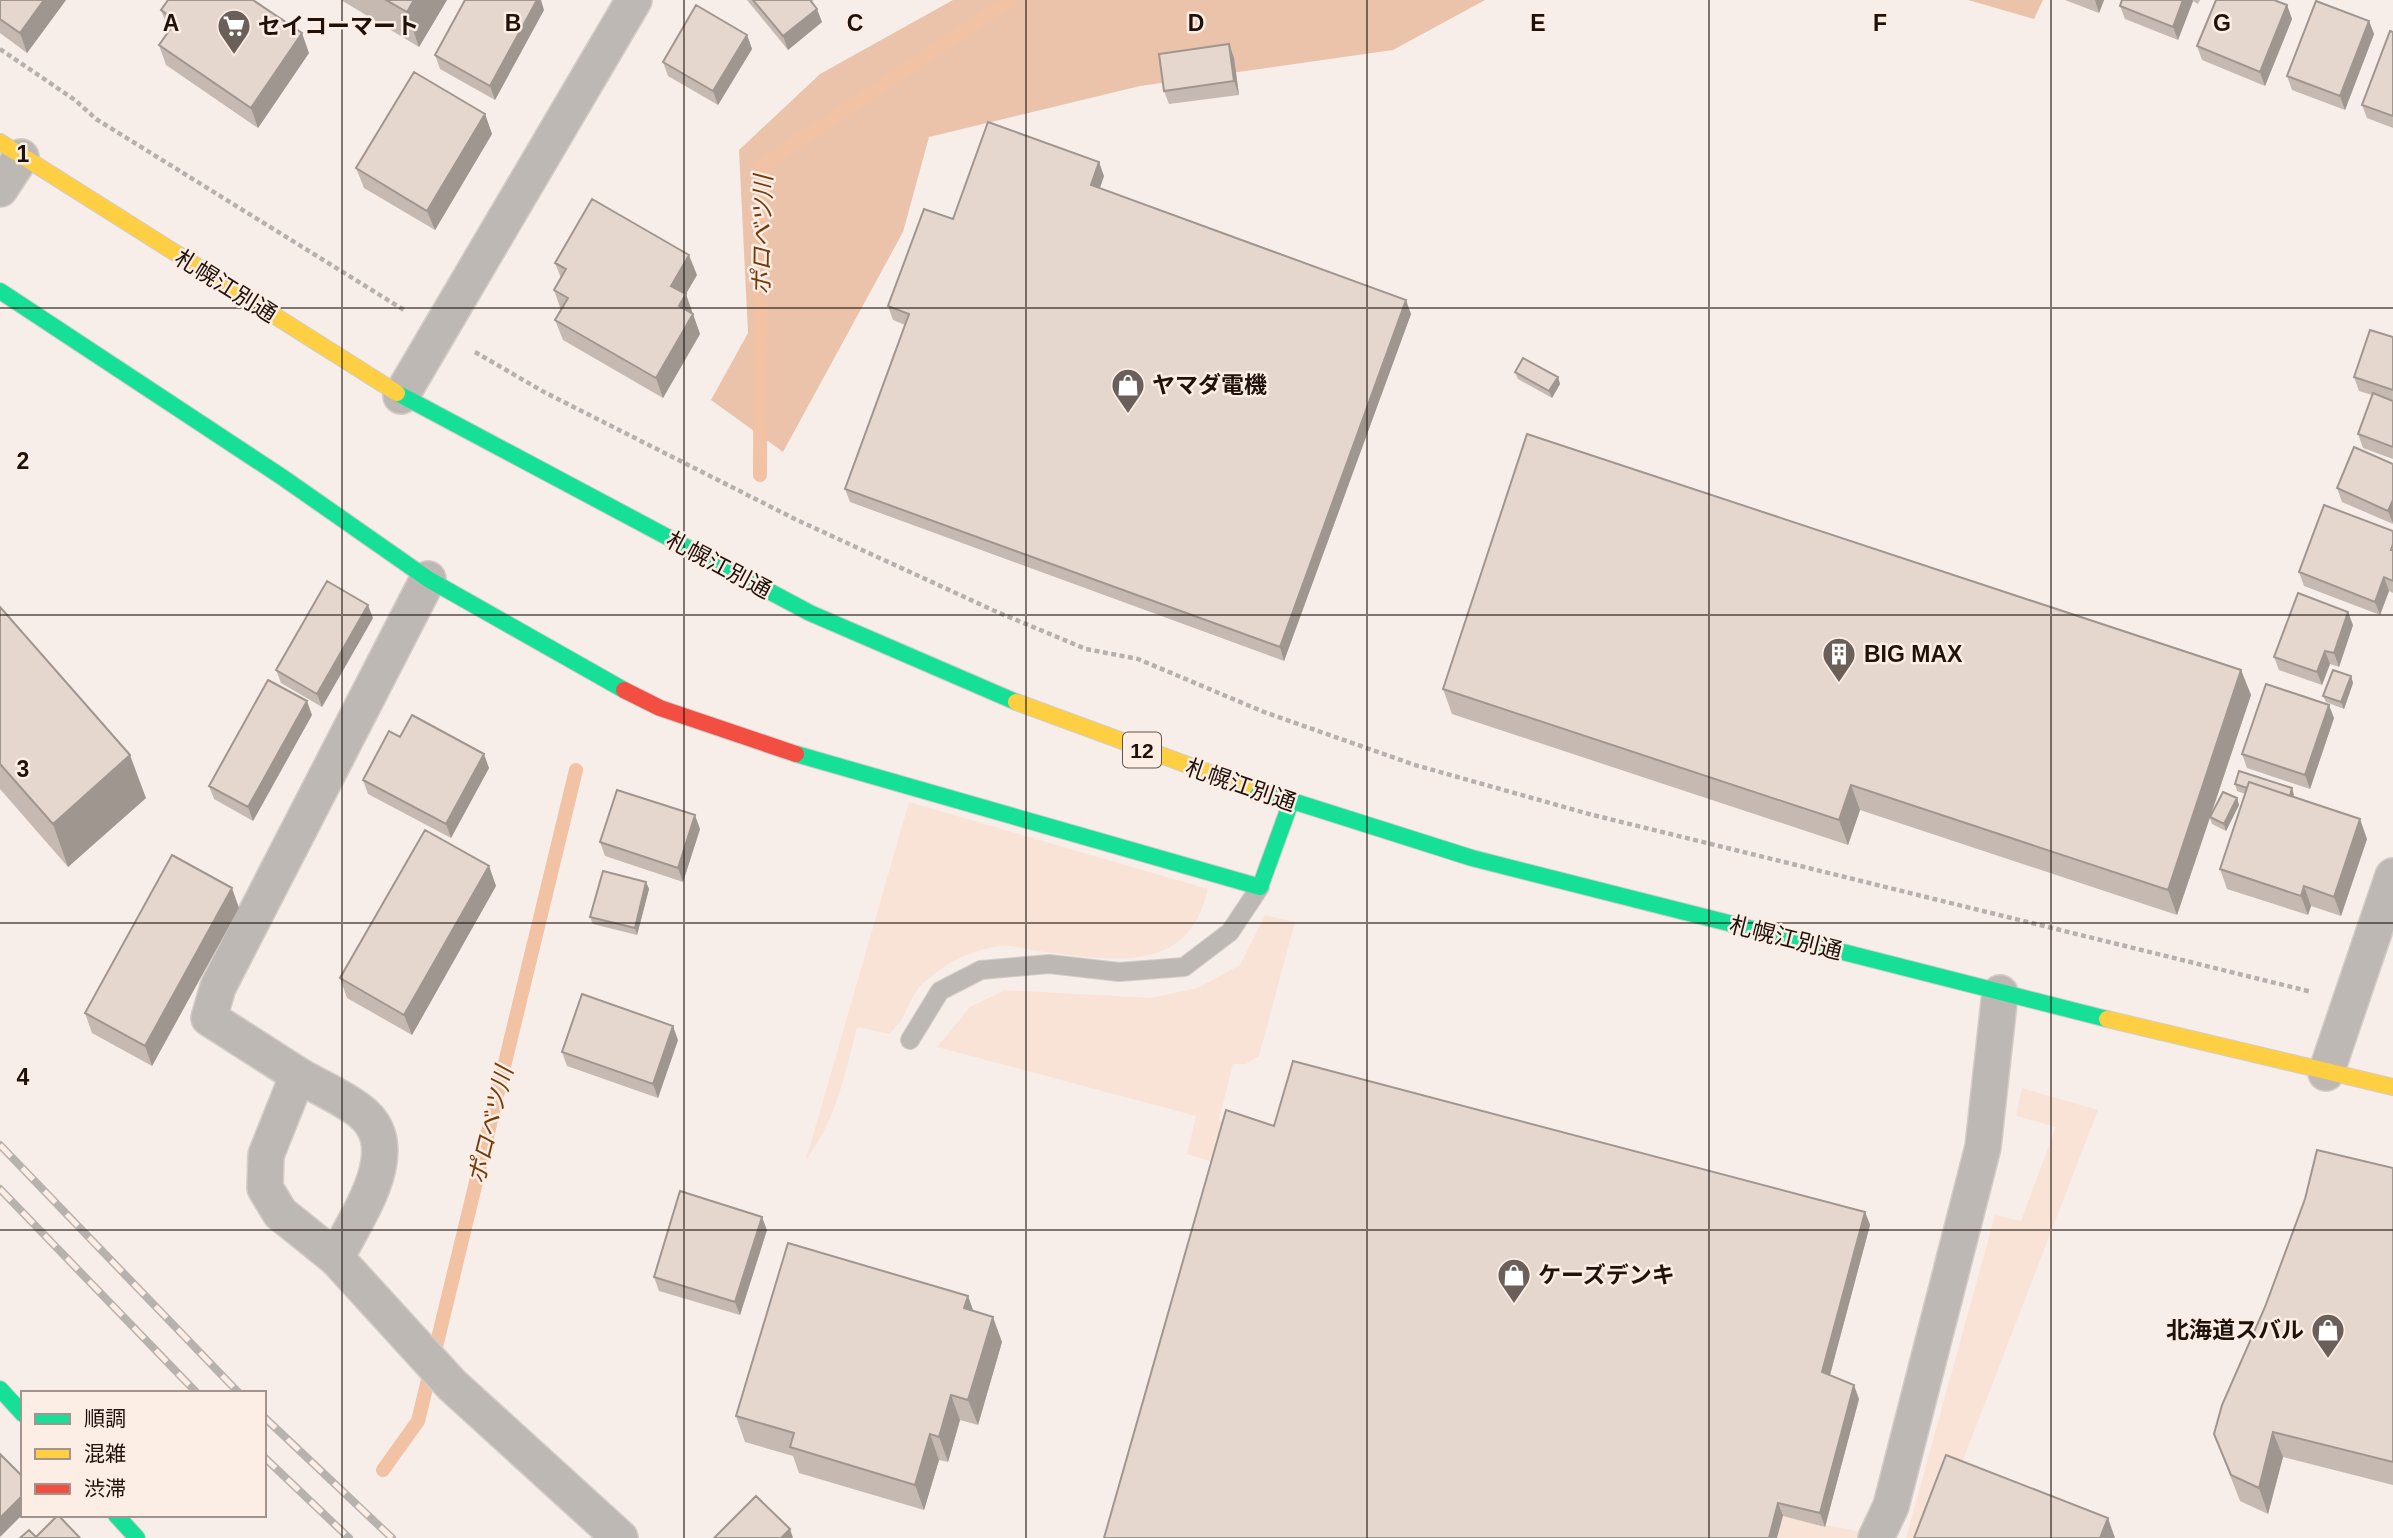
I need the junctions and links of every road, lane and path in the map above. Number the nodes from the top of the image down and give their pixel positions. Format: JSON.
{"nodes":[{"id":1,"x":631,"y":1,"type":"edge"},
{"id":2,"x":0,"y":49,"type":"edge"},
{"id":3,"x":11,"y":150,"type":"edge"},
{"id":4,"x":0,"y":189,"type":"edge"},
{"id":5,"x":0,"y":291,"type":"edge"},
{"id":6,"x":439,"y":331,"type":"junction"},
{"id":7,"x":401,"y":396,"type":"junction"},
{"id":8,"x":428,"y":579,"type":"junction"},
{"id":9,"x":1291,"y":802,"type":"junction"},
{"id":10,"x":2393,"y":876,"type":"edge"},
{"id":11,"x":1260,"y":887,"type":"junction"},
{"id":12,"x":2000,"y":993,"type":"junction"},
{"id":13,"x":2349,"y":1001,"type":"junction"},
{"id":14,"x":910,"y":1040,"type":"dead end"},
{"id":15,"x":2326,"y":1073,"type":"junction"},
{"id":16,"x":299,"y":1075,"type":"junction"},
{"id":17,"x":2393,"y":1087,"type":"edge"},
{"id":18,"x":336,"y":1258,"type":"junction"},
{"id":19,"x":0,"y":1390,"type":"edge"},
{"id":20,"x":21,"y":1412,"type":"edge"},
{"id":21,"x":118,"y":1517,"type":"edge"},
{"id":22,"x":137,"y":1538,"type":"edge"},
{"id":23,"x":621,"y":1538,"type":"edge"},
{"id":24,"x":1876,"y":1538,"type":"edge"}],
"edges":[{"from":1,"to":6,"type":"street"},
{"from":2,"to":6,"type":"path"},
{"from":3,"to":4,"type":"street"},
{"from":3,"to":7,"type":"main road","name":"札幌江別通","number":"12"},
{"from":5,"to":8,"type":"main road"},
{"from":6,"to":7,"type":"street"},
{"from":6,"to":13,"type":"path"},
{"from":7,"to":9,"type":"main road","name":"札幌江別通","number":"12"},
{"from":8,"to":11,"type":"main road"},
{"from":8,"to":16,"type":"street"},
{"from":9,"to":11,"type":"main road"},
{"from":9,"to":12,"type":"main road","name":"札幌江別通","number":"12"},
{"from":10,"to":13,"type":"street"},
{"from":11,"to":14,"type":"lane"},
{"from":12,"to":15,"type":"main road","name":"札幌江別通","number":"12"},
{"from":12,"to":24,"type":"street"},
{"from":13,"to":15,"type":"street"},
{"from":15,"to":17,"type":"main road","name":"札幌江別通","number":"12"},
{"from":16,"to":18,"type":"street"},
{"from":16,"to":18,"type":"street"},
{"from":18,"to":23,"type":"street"},
{"from":19,"to":20,"type":"main road"},
{"from":21,"to":22,"type":"main road"}]}
